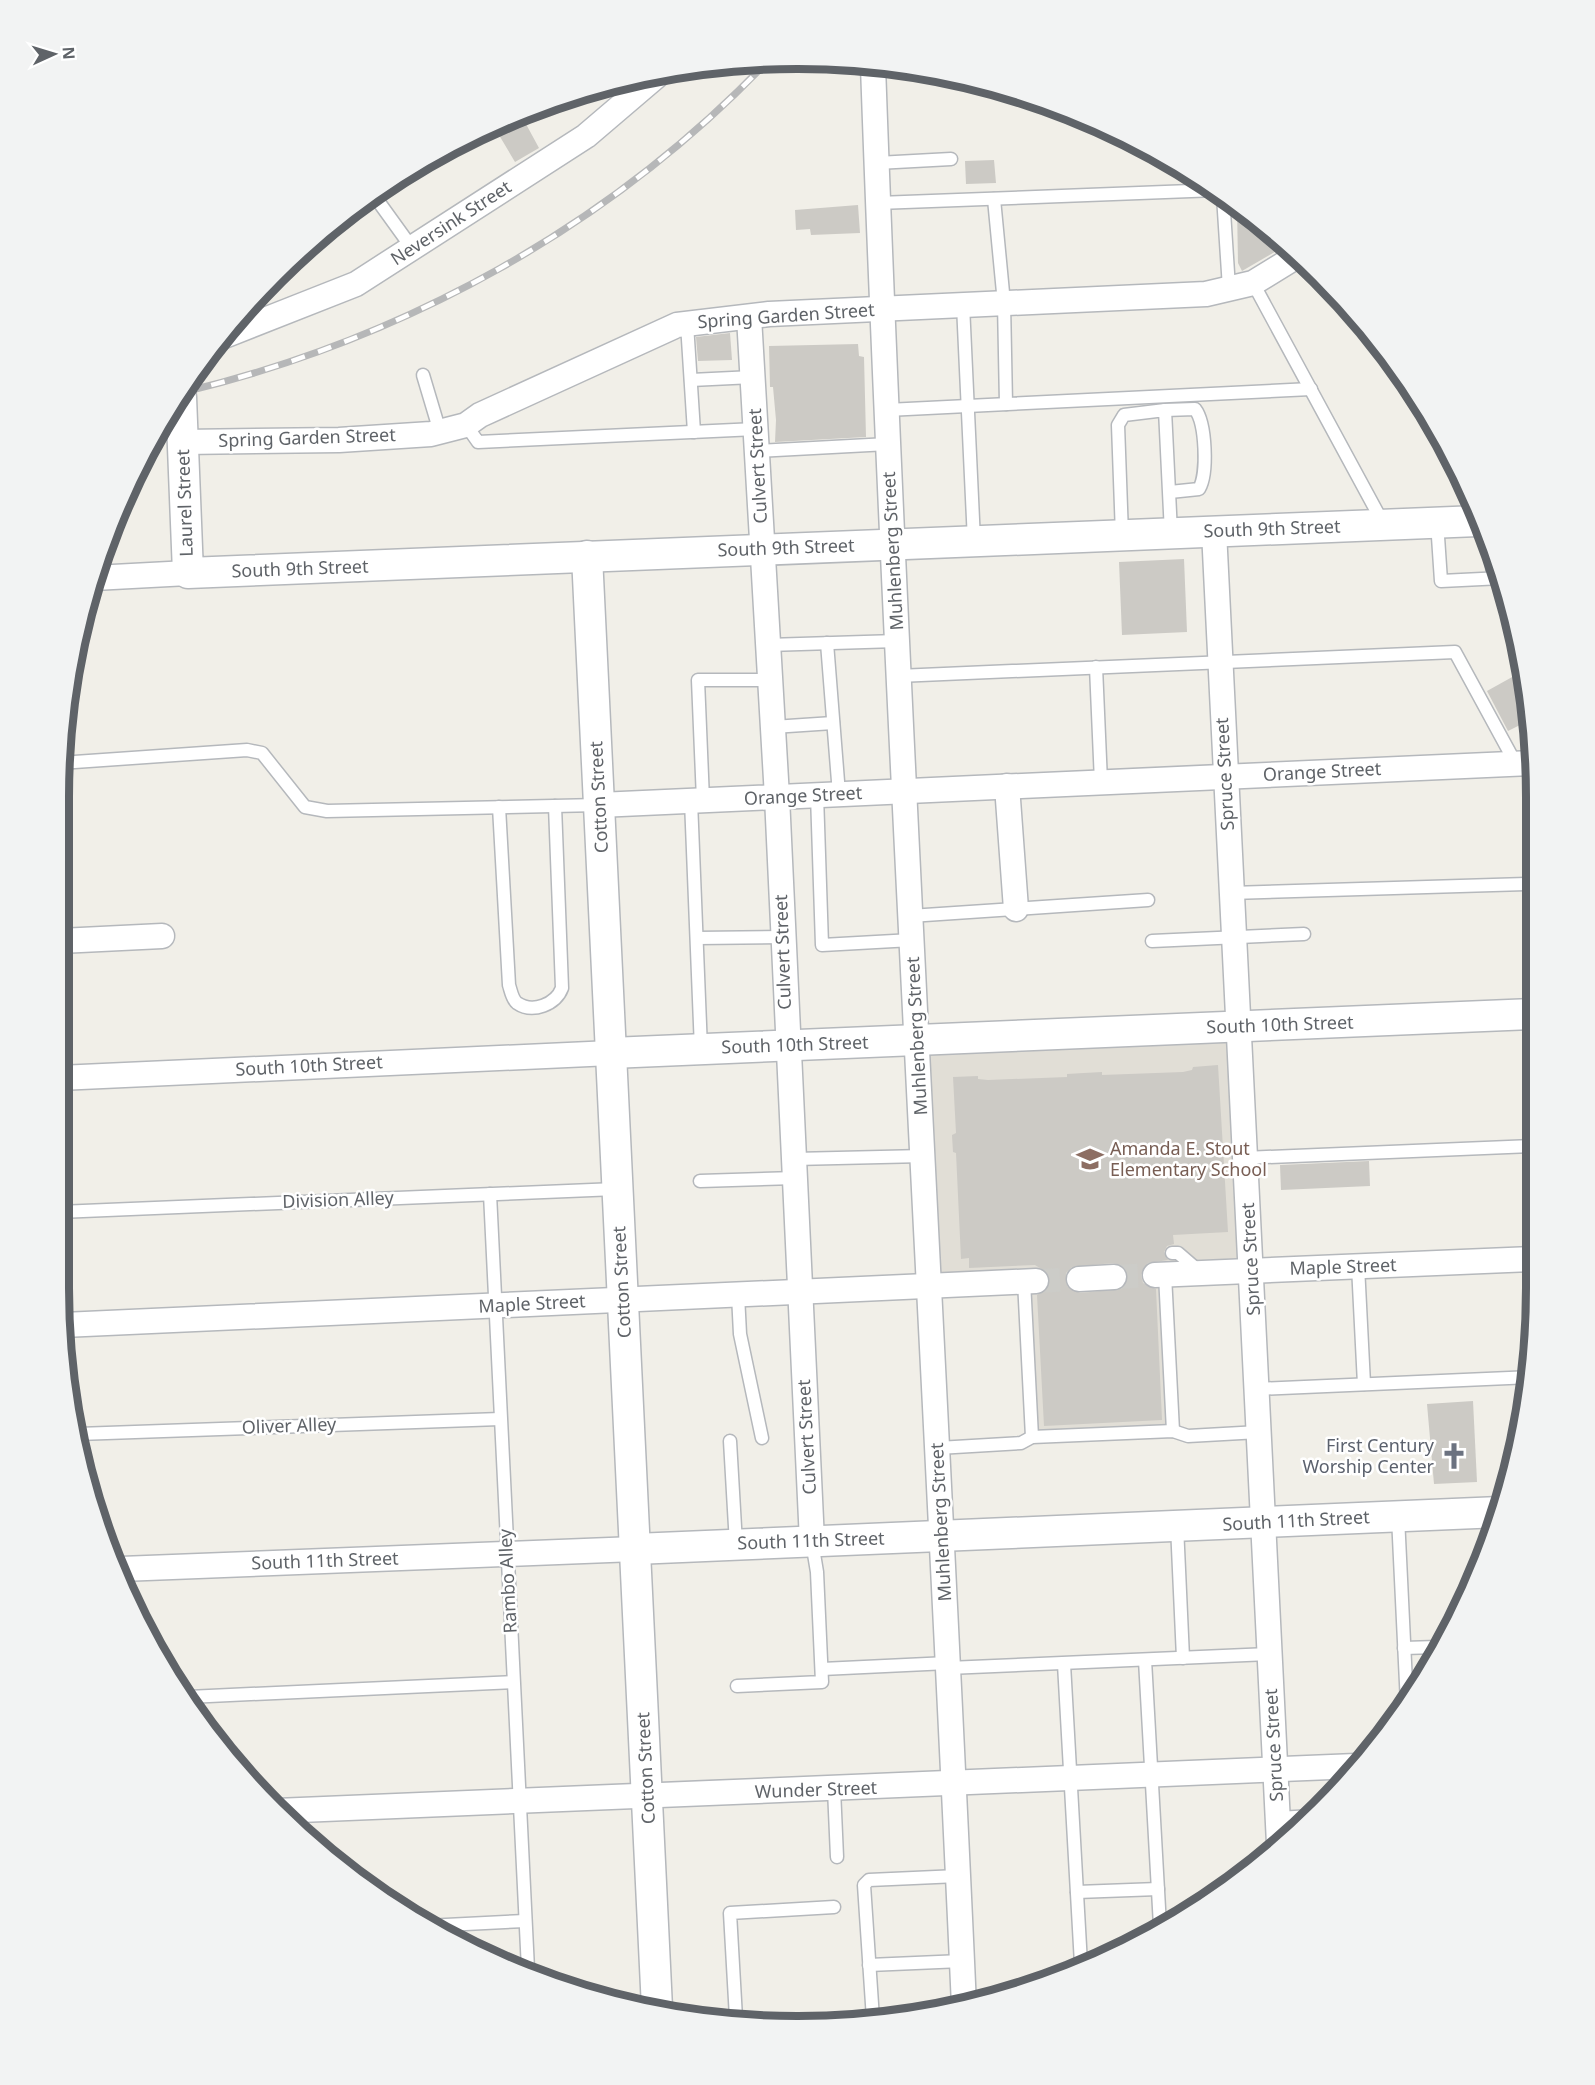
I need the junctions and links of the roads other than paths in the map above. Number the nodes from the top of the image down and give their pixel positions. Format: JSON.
{"nodes":[{"id":1,"x":873,"y":73,"type":"edge"},
{"id":2,"x":645,"y":85,"type":"edge"},
{"id":3,"x":951,"y":159,"type":"dead end"},
{"id":4,"x":877,"y":163,"type":"junction"},
{"id":5,"x":1197,"y":189,"type":"edge"},
{"id":6,"x":994,"y":199,"type":"junction"},
{"id":7,"x":379,"y":202,"type":"edge"},
{"id":8,"x":878,"y":203,"type":"junction"},
{"id":9,"x":1224,"y":208,"type":"edge"},
{"id":10,"x":412,"y":248,"type":"junction"},
{"id":11,"x":1289,"y":261,"type":"edge"},
{"id":12,"x":1252,"y":283,"type":"junction"},
{"id":13,"x":1229,"y":288,"type":"junction"},
{"id":14,"x":1004,"y":303,"type":"junction"},
{"id":15,"x":963,"y":305,"type":"junction"},
{"id":16,"x":882,"y":309,"type":"junction"},
{"id":17,"x":749,"y":317,"type":"junction"},
{"id":18,"x":687,"y":324,"type":"junction"},
{"id":19,"x":239,"y":330,"type":"edge"},
{"id":20,"x":423,"y":375,"type":"dead end"},
{"id":21,"x":753,"y":377,"type":"junction"},
{"id":22,"x":691,"y":380,"type":"junction"},
{"id":23,"x":1311,"y":389,"type":"junction"},
{"id":24,"x":1006,"y":404,"type":"junction"},
{"id":25,"x":967,"y":406,"type":"junction"},
{"id":26,"x":182,"y":410,"type":"edge"},
{"id":27,"x":887,"y":410,"type":"junction"},
{"id":28,"x":1165,"y":410,"type":"junction"},
{"id":29,"x":466,"y":425,"type":"junction"},
{"id":30,"x":440,"y":432,"type":"junction"},
{"id":31,"x":694,"y":432,"type":"junction"},
{"id":32,"x":756,"y":440,"type":"junction"},
{"id":33,"x":183,"y":442,"type":"junction"},
{"id":34,"x":888,"y":444,"type":"junction"},
{"id":35,"x":1170,"y":492,"type":"junction"},
{"id":36,"x":1472,"y":521,"type":"edge"},
{"id":37,"x":1437,"y":522,"type":"junction"},
{"id":38,"x":1384,"y":524,"type":"junction"},
{"id":39,"x":1214,"y":531,"type":"junction"},
{"id":40,"x":1171,"y":533,"type":"junction"},
{"id":41,"x":1122,"y":535,"type":"junction"},
{"id":42,"x":974,"y":541,"type":"junction"},
{"id":43,"x":893,"y":544,"type":"junction"},
{"id":44,"x":762,"y":549,"type":"junction"},
{"id":45,"x":587,"y":556,"type":"junction"},
{"id":46,"x":188,"y":573,"type":"junction"},
{"id":47,"x":104,"y":577,"type":"edge"},
{"id":48,"x":1492,"y":579,"type":"edge"},
{"id":49,"x":897,"y":641,"type":"junction"},
{"id":50,"x":827,"y":643,"type":"junction"},
{"id":51,"x":768,"y":645,"type":"junction"},
{"id":52,"x":1220,"y":661,"type":"junction"},
{"id":53,"x":1096,"y":667,"type":"junction"},
{"id":54,"x":898,"y":676,"type":"junction"},
{"id":55,"x":770,"y":680,"type":"junction"},
{"id":56,"x":833,"y":723,"type":"junction"},
{"id":57,"x":773,"y":727,"type":"junction"},
{"id":58,"x":70,"y":762,"type":"edge"},
{"id":59,"x":1523,"y":763,"type":"edge"},
{"id":60,"x":1225,"y":777,"type":"junction"},
{"id":61,"x":1101,"y":782,"type":"junction"},
{"id":62,"x":1007,"y":786,"type":"junction"},
{"id":63,"x":903,"y":791,"type":"junction"},
{"id":64,"x":828,"y":794,"type":"junction"},
{"id":65,"x":777,"y":797,"type":"junction"},
{"id":66,"x":697,"y":801,"type":"junction"},
{"id":67,"x":599,"y":805,"type":"junction"},
{"id":68,"x":555,"y":806,"type":"junction"},
{"id":69,"x":499,"y":807,"type":"junction"},
{"id":70,"x":1526,"y":884,"type":"edge"},
{"id":71,"x":1231,"y":893,"type":"junction"},
{"id":72,"x":1149,"y":900,"type":"dead end"},
{"id":73,"x":1016,"y":909,"type":"junction"},
{"id":74,"x":910,"y":916,"type":"junction"},
{"id":75,"x":1304,"y":934,"type":"dead end"},
{"id":76,"x":162,"y":936,"type":"dead end"},
{"id":77,"x":783,"y":937,"type":"junction"},
{"id":78,"x":697,"y":938,"type":"junction"},
{"id":79,"x":1233,"y":938,"type":"junction"},
{"id":80,"x":69,"y":940,"type":"edge"},
{"id":81,"x":912,"y":940,"type":"junction"},
{"id":82,"x":1152,"y":941,"type":"dead end"},
{"id":83,"x":1526,"y":1014,"type":"edge"},
{"id":84,"x":1238,"y":1026,"type":"junction"},
{"id":85,"x":917,"y":1040,"type":"junction"},
{"id":86,"x":787,"y":1046,"type":"junction"},
{"id":87,"x":701,"y":1049,"type":"junction"},
{"id":88,"x":611,"y":1053,"type":"junction"},
{"id":89,"x":69,"y":1077,"type":"edge"},
{"id":90,"x":1526,"y":1146,"type":"edge"},
{"id":91,"x":924,"y":1156,"type":"junction"},
{"id":92,"x":1245,"y":1158,"type":"junction"},
{"id":93,"x":794,"y":1169,"type":"junction"},
{"id":94,"x":700,"y":1181,"type":"dead end"},
{"id":95,"x":618,"y":1189,"type":"junction"},
{"id":96,"x":490,"y":1194,"type":"junction"},
{"id":97,"x":69,"y":1212,"type":"edge"},
{"id":98,"x":1526,"y":1259,"type":"edge"},
{"id":99,"x":1358,"y":1266,"type":"junction"},
{"id":100,"x":1164,"y":1268,"type":"joint"},
{"id":101,"x":1252,"y":1271,"type":"junction"},
{"id":102,"x":1114,"y":1277,"type":"tunnel mouth"},
{"id":103,"x":1079,"y":1279,"type":"tunnel mouth"},
{"id":104,"x":1030,"y":1281,"type":"joint"},
{"id":105,"x":930,"y":1285,"type":"junction"},
{"id":106,"x":800,"y":1292,"type":"junction"},
{"id":107,"x":738,"y":1295,"type":"junction"},
{"id":108,"x":623,"y":1300,"type":"junction"},
{"id":109,"x":495,"y":1306,"type":"junction"},
{"id":110,"x":71,"y":1325,"type":"edge"},
{"id":111,"x":1520,"y":1377,"type":"edge"},
{"id":112,"x":1364,"y":1384,"type":"junction"},
{"id":113,"x":1257,"y":1389,"type":"junction"},
{"id":114,"x":500,"y":1419,"type":"junction"},
{"id":115,"x":1173,"y":1431,"type":"junction"},
{"id":116,"x":1259,"y":1432,"type":"junction"},
{"id":117,"x":84,"y":1434,"type":"edge"},
{"id":118,"x":1032,"y":1437,"type":"junction"},
{"id":119,"x":762,"y":1438,"type":"dead end"},
{"id":120,"x":730,"y":1441,"type":"dead end"},
{"id":121,"x":938,"y":1448,"type":"junction"},
{"id":122,"x":1490,"y":1512,"type":"edge"},
{"id":123,"x":1398,"y":1516,"type":"junction"},
{"id":124,"x":1263,"y":1522,"type":"junction"},
{"id":125,"x":1176,"y":1526,"type":"junction"},
{"id":126,"x":942,"y":1536,"type":"junction"},
{"id":127,"x":812,"y":1541,"type":"junction"},
{"id":128,"x":736,"y":1545,"type":"junction"},
{"id":129,"x":635,"y":1548,"type":"junction"},
{"id":130,"x":507,"y":1554,"type":"junction"},
{"id":131,"x":125,"y":1569,"type":"edge"},
{"id":132,"x":1431,"y":1647,"type":"edge"},
{"id":133,"x":1404,"y":1648,"type":"junction"},
{"id":134,"x":1269,"y":1654,"type":"junction"},
{"id":135,"x":1183,"y":1658,"type":"junction"},
{"id":136,"x":1145,"y":1660,"type":"junction"},
{"id":137,"x":1064,"y":1664,"type":"junction"},
{"id":138,"x":948,"y":1666,"type":"junction"},
{"id":139,"x":822,"y":1669,"type":"junction"},
{"id":140,"x":513,"y":1682,"type":"junction"},
{"id":141,"x":737,"y":1686,"type":"dead end"},
{"id":142,"x":1406,"y":1687,"type":"edge"},
{"id":143,"x":195,"y":1697,"type":"edge"},
{"id":144,"x":1346,"y":1766,"type":"edge"},
{"id":145,"x":1276,"y":1770,"type":"junction"},
{"id":146,"x":1151,"y":1775,"type":"junction"},
{"id":147,"x":1071,"y":1779,"type":"junction"},
{"id":148,"x":954,"y":1784,"type":"junction"},
{"id":149,"x":834,"y":1789,"type":"junction"},
{"id":150,"x":647,"y":1796,"type":"junction"},
{"id":151,"x":519,"y":1801,"type":"junction"},
{"id":152,"x":290,"y":1810,"type":"edge"},
{"id":153,"x":1298,"y":1817,"type":"edge"},
{"id":154,"x":1278,"y":1818,"type":"junction"},
{"id":155,"x":1279,"y":1834,"type":"edge"},
{"id":156,"x":837,"y":1857,"type":"dead end"},
{"id":157,"x":958,"y":1876,"type":"junction"},
{"id":158,"x":1158,"y":1889,"type":"junction"},
{"id":159,"x":1077,"y":1892,"type":"junction"},
{"id":160,"x":834,"y":1907,"type":"dead end"},
{"id":161,"x":1160,"y":1919,"type":"edge"},
{"id":162,"x":525,"y":1921,"type":"junction"},
{"id":163,"x":446,"y":1925,"type":"edge"},
{"id":164,"x":1082,"y":1958,"type":"edge"},
{"id":165,"x":962,"y":1961,"type":"junction"},
{"id":166,"x":528,"y":1964,"type":"edge"},
{"id":167,"x":869,"y":1965,"type":"junction"},
{"id":168,"x":964,"y":1996,"type":"edge"},
{"id":169,"x":657,"y":2002,"type":"edge"},
{"id":170,"x":872,"y":2012,"type":"edge"},
{"id":171,"x":736,"y":2013,"type":"edge"}],
"edges":[{"from":1,"to":4,"type":"street","name":"Muhlenberg Street"},
{"from":2,"to":10,"type":"street","name":"Neversink Street"},
{"from":3,"to":4,"type":"lane"},
{"from":4,"to":8,"type":"street","name":"Muhlenberg Street"},
{"from":5,"to":6,"type":"lane"},
{"from":6,"to":8,"type":"lane"},
{"from":6,"to":14,"type":"lane"},
{"from":7,"to":10,"type":"lane"},
{"from":8,"to":16,"type":"street","name":"Muhlenberg Street"},
{"from":9,"to":13,"type":"lane"},
{"from":10,"to":19,"type":"street","name":"Neversink Street"},
{"from":11,"to":12,"type":"street","name":"Spring Garden Street"},
{"from":12,"to":13,"type":"street","name":"Spring Garden Street"},
{"from":12,"to":23,"type":"lane"},
{"from":13,"to":14,"type":"street","name":"Spring Garden Street"},
{"from":14,"to":15,"type":"street","name":"Spring Garden Street"},
{"from":14,"to":24,"type":"lane"},
{"from":15,"to":16,"type":"street","name":"Spring Garden Street"},
{"from":15,"to":25,"type":"lane"},
{"from":16,"to":17,"type":"street","name":"Spring Garden Street"},
{"from":16,"to":27,"type":"street","name":"Muhlenberg Street"},
{"from":17,"to":18,"type":"street","name":"Spring Garden Street"},
{"from":17,"to":21,"type":"street","name":"Culvert Street"},
{"from":18,"to":22,"type":"lane"},
{"from":18,"to":29,"type":"street","name":"Spring Garden Street"},
{"from":20,"to":30,"type":"lane"},
{"from":21,"to":22,"type":"lane"},
{"from":21,"to":32,"type":"street","name":"Culvert Street"},
{"from":22,"to":31,"type":"lane"},
{"from":23,"to":24,"type":"lane"},
{"from":23,"to":38,"type":"lane"},
{"from":24,"to":25,"type":"lane"},
{"from":25,"to":27,"type":"lane"},
{"from":25,"to":42,"type":"lane"},
{"from":26,"to":33,"type":"street","name":"Laurel Street"},
{"from":27,"to":34,"type":"street","name":"Muhlenberg Street"},
{"from":28,"to":35,"type":"lane"},
{"from":28,"to":35,"type":"lane"},
{"from":28,"to":41,"type":"lane"},
{"from":29,"to":30,"type":"street","name":"Spring Garden Street"},
{"from":29,"to":31,"type":"lane"},
{"from":30,"to":33,"type":"street","name":"Spring Garden Street"},
{"from":31,"to":32,"type":"lane"},
{"from":32,"to":34,"type":"lane"},
{"from":32,"to":44,"type":"street","name":"Culvert Street"},
{"from":33,"to":46,"type":"street","name":"Laurel Street"},
{"from":34,"to":43,"type":"street","name":"Muhlenberg Street"},
{"from":35,"to":40,"type":"lane"},
{"from":36,"to":37,"type":"street","name":"South 9th Street"},
{"from":37,"to":38,"type":"street","name":"South 9th Street"},
{"from":37,"to":48,"type":"lane"},
{"from":38,"to":39,"type":"street","name":"South 9th Street"},
{"from":39,"to":40,"type":"street","name":"South 9th Street"},
{"from":39,"to":52,"type":"street","name":"Spruce Street"},
{"from":40,"to":41,"type":"street","name":"South 9th Street"},
{"from":41,"to":42,"type":"street","name":"South 9th Street"},
{"from":42,"to":43,"type":"street","name":"South 9th Street"},
{"from":43,"to":44,"type":"street","name":"South 9th Street"},
{"from":43,"to":49,"type":"street","name":"Muhlenberg Street"},
{"from":44,"to":45,"type":"street","name":"South 9th Street"},
{"from":44,"to":51,"type":"street","name":"Culvert Street"},
{"from":45,"to":46,"type":"street","name":"South 9th Street"},
{"from":45,"to":67,"type":"street","name":"Cotton Street"},
{"from":46,"to":47,"type":"street","name":"South 9th Street"},
{"from":49,"to":50,"type":"lane"},
{"from":49,"to":54,"type":"street","name":"Muhlenberg Street"},
{"from":50,"to":51,"type":"lane"},
{"from":50,"to":56,"type":"lane"},
{"from":51,"to":55,"type":"street","name":"Culvert Street"},
{"from":52,"to":53,"type":"lane"},
{"from":52,"to":59,"type":"lane"},
{"from":52,"to":60,"type":"street","name":"Spruce Street"},
{"from":53,"to":54,"type":"lane"},
{"from":53,"to":61,"type":"lane"},
{"from":54,"to":63,"type":"street","name":"Muhlenberg Street"},
{"from":55,"to":57,"type":"street","name":"Culvert Street"},
{"from":55,"to":66,"type":"lane"},
{"from":56,"to":57,"type":"lane"},
{"from":56,"to":64,"type":"lane"},
{"from":57,"to":65,"type":"street","name":"Culvert Street"},
{"from":58,"to":69,"type":"lane"},
{"from":59,"to":60,"type":"street","name":"Orange Street"},
{"from":60,"to":61,"type":"street","name":"Orange Street"},
{"from":60,"to":71,"type":"street","name":"Spruce Street"},
{"from":61,"to":62,"type":"street","name":"Orange Street"},
{"from":62,"to":63,"type":"street","name":"Orange Street"},
{"from":62,"to":73,"type":"street"},
{"from":63,"to":64,"type":"street","name":"Orange Street"},
{"from":63,"to":74,"type":"street","name":"Muhlenberg Street"},
{"from":64,"to":65,"type":"street","name":"Orange Street"},
{"from":64,"to":81,"type":"lane"},
{"from":65,"to":66,"type":"street","name":"Orange Street"},
{"from":65,"to":77,"type":"street","name":"Culvert Street"},
{"from":66,"to":67,"type":"street","name":"Orange Street"},
{"from":66,"to":78,"type":"lane"},
{"from":67,"to":68,"type":"lane"},
{"from":67,"to":88,"type":"street","name":"Cotton Street"},
{"from":68,"to":69,"type":"lane"},
{"from":68,"to":69,"type":"lane"},
{"from":70,"to":71,"type":"lane"},
{"from":71,"to":79,"type":"street","name":"Spruce Street"},
{"from":72,"to":73,"type":"lane"},
{"from":73,"to":74,"type":"lane"},
{"from":74,"to":81,"type":"street","name":"Muhlenberg Street"},
{"from":75,"to":79,"type":"lane"},
{"from":76,"to":80,"type":"street"},
{"from":77,"to":78,"type":"lane"},
{"from":77,"to":86,"type":"street","name":"Culvert Street"},
{"from":78,"to":87,"type":"lane"},
{"from":79,"to":82,"type":"lane"},
{"from":79,"to":84,"type":"street","name":"Spruce Street"},
{"from":81,"to":85,"type":"street","name":"Muhlenberg Street"},
{"from":83,"to":84,"type":"street","name":"South 10th Street"},
{"from":84,"to":85,"type":"street","name":"South 10th Street"},
{"from":84,"to":92,"type":"street","name":"Spruce Street"},
{"from":85,"to":86,"type":"street","name":"South 10th Street"},
{"from":85,"to":91,"type":"street","name":"Muhlenberg Street"},
{"from":86,"to":87,"type":"street","name":"South 10th Street"},
{"from":86,"to":93,"type":"street","name":"Culvert Street"},
{"from":87,"to":88,"type":"street","name":"South 10th Street"},
{"from":88,"to":89,"type":"street","name":"South 10th Street"},
{"from":88,"to":95,"type":"street","name":"Cotton Street"},
{"from":90,"to":92,"type":"lane"},
{"from":91,"to":93,"type":"lane"},
{"from":91,"to":105,"type":"street","name":"Muhlenberg Street"},
{"from":92,"to":101,"type":"street","name":"Spruce Street"},
{"from":93,"to":94,"type":"lane"},
{"from":93,"to":106,"type":"street","name":"Culvert Street"},
{"from":95,"to":96,"type":"lane","name":"Division Alley"},
{"from":95,"to":108,"type":"street","name":"Cotton Street"},
{"from":96,"to":97,"type":"lane","name":"Division Alley"},
{"from":96,"to":109,"type":"lane","name":"Rambo Alley"},
{"from":98,"to":99,"type":"street","name":"Maple Street"},
{"from":99,"to":101,"type":"street","name":"Maple Street"},
{"from":99,"to":112,"type":"lane"},
{"from":100,"to":101,"type":"street","name":"Maple Street"},
{"from":100,"to":115,"type":"lane"},
{"from":101,"to":113,"type":"street","name":"Spruce Street"},
{"from":102,"to":103,"type":"street"},
{"from":104,"to":105,"type":"street","name":"Maple Street"},
{"from":104,"to":118,"type":"lane"},
{"from":105,"to":106,"type":"street","name":"Maple Street"},
{"from":105,"to":121,"type":"street","name":"Muhlenberg Street"},
{"from":106,"to":107,"type":"street","name":"Maple Street"},
{"from":106,"to":127,"type":"street","name":"Culvert Street"},
{"from":107,"to":108,"type":"street","name":"Maple Street"},
{"from":107,"to":119,"type":"lane"},
{"from":108,"to":109,"type":"street","name":"Maple Street"},
{"from":108,"to":129,"type":"street","name":"Cotton Street"},
{"from":109,"to":110,"type":"street","name":"Maple Street"},
{"from":109,"to":114,"type":"lane","name":"Rambo Alley"},
{"from":111,"to":112,"type":"lane"},
{"from":112,"to":113,"type":"lane"},
{"from":113,"to":116,"type":"street","name":"Spruce Street"},
{"from":114,"to":117,"type":"lane","name":"Oliver Alley"},
{"from":114,"to":130,"type":"lane","name":"Rambo Alley"},
{"from":115,"to":116,"type":"lane"},
{"from":115,"to":118,"type":"lane"},
{"from":116,"to":124,"type":"street","name":"Spruce Street"},
{"from":118,"to":121,"type":"lane"},
{"from":120,"to":128,"type":"lane"},
{"from":121,"to":126,"type":"street","name":"Muhlenberg Street"},
{"from":122,"to":123,"type":"street","name":"South 11th Street"},
{"from":123,"to":124,"type":"street","name":"South 11th Street"},
{"from":123,"to":133,"type":"lane"},
{"from":124,"to":125,"type":"street","name":"South 11th Street"},
{"from":124,"to":134,"type":"street","name":"Spruce Street"},
{"from":125,"to":126,"type":"street","name":"South 11th Street"},
{"from":125,"to":135,"type":"lane"},
{"from":126,"to":127,"type":"street","name":"South 11th Street"},
{"from":126,"to":138,"type":"street","name":"Muhlenberg Street"},
{"from":127,"to":128,"type":"street","name":"South 11th Street"},
{"from":127,"to":139,"type":"lane","name":"Culvert Street"},
{"from":128,"to":129,"type":"street","name":"South 11th Street"},
{"from":129,"to":130,"type":"street","name":"South 11th Street"},
{"from":129,"to":150,"type":"street","name":"Cotton Street"},
{"from":130,"to":131,"type":"street","name":"South 11th Street"},
{"from":130,"to":140,"type":"lane","name":"Rambo Alley"},
{"from":132,"to":133,"type":"lane"},
{"from":133,"to":142,"type":"lane"},
{"from":134,"to":135,"type":"lane"},
{"from":134,"to":145,"type":"street","name":"Spruce Street"},
{"from":135,"to":136,"type":"lane"},
{"from":136,"to":137,"type":"lane"},
{"from":136,"to":146,"type":"lane"},
{"from":137,"to":138,"type":"lane"},
{"from":137,"to":147,"type":"lane"},
{"from":138,"to":139,"type":"lane"},
{"from":138,"to":148,"type":"street","name":"Muhlenberg Street"},
{"from":139,"to":141,"type":"lane"},
{"from":140,"to":143,"type":"lane"},
{"from":140,"to":151,"type":"lane","name":"Rambo Alley"},
{"from":144,"to":145,"type":"street","name":"Wunder Street"},
{"from":145,"to":146,"type":"street","name":"Wunder Street"},
{"from":145,"to":154,"type":"street","name":"Spruce Street"},
{"from":146,"to":147,"type":"street","name":"Wunder Street"},
{"from":146,"to":158,"type":"lane"},
{"from":147,"to":148,"type":"street","name":"Wunder Street"},
{"from":147,"to":159,"type":"lane"},
{"from":148,"to":149,"type":"street","name":"Wunder Street"},
{"from":148,"to":157,"type":"street","name":"Muhlenberg Street"},
{"from":149,"to":150,"type":"street","name":"Wunder Street"},
{"from":149,"to":156,"type":"lane"},
{"from":150,"to":151,"type":"street","name":"Wunder Street"},
{"from":150,"to":169,"type":"street","name":"Cotton Street"},
{"from":151,"to":152,"type":"street","name":"Wunder Street"},
{"from":151,"to":162,"type":"lane","name":"Rambo Alley"},
{"from":153,"to":154,"type":"lane"},
{"from":154,"to":155,"type":"street","name":"Spruce Street"},
{"from":157,"to":165,"type":"street","name":"Muhlenberg Street"},
{"from":157,"to":167,"type":"lane"},
{"from":158,"to":159,"type":"lane"},
{"from":158,"to":161,"type":"lane"},
{"from":159,"to":164,"type":"lane"},
{"from":160,"to":171,"type":"lane"},
{"from":162,"to":163,"type":"lane"},
{"from":162,"to":166,"type":"lane","name":"Rambo Alley"},
{"from":165,"to":167,"type":"lane"},
{"from":165,"to":168,"type":"street","name":"Muhlenberg Street"},
{"from":167,"to":170,"type":"lane"}]}
